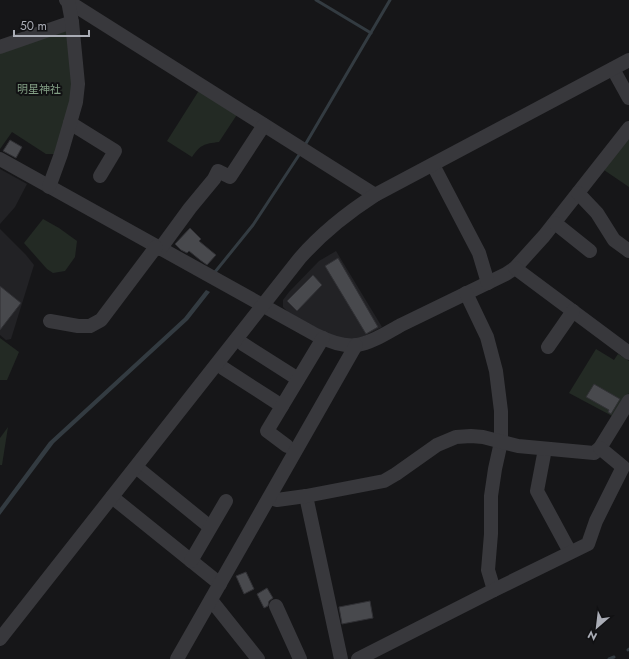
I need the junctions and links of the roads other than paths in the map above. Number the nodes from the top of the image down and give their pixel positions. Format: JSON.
{"nodes":[{"id":1,"x":67,"y":1,"type":"edge"},
{"id":2,"x":72,"y":22,"type":"junction"},
{"id":3,"x":0,"y":47,"type":"edge"},
{"id":4,"x":629,"y":60,"type":"edge"},
{"id":5,"x":613,"y":69,"type":"junction"},
{"id":6,"x":629,"y":98,"type":"edge"},
{"id":7,"x":70,"y":123,"type":"junction"},
{"id":8,"x":264,"y":125,"type":"junction"},
{"id":9,"x":629,"y":128,"type":"edge"},
{"id":10,"x":0,"y":159,"type":"edge"},
{"id":11,"x":433,"y":165,"type":"junction"},
{"id":12,"x":100,"y":176,"type":"dead end"},
{"id":13,"x":49,"y":186,"type":"junction"},
{"id":14,"x":578,"y":194,"type":"junction"},
{"id":15,"x":375,"y":195,"type":"junction"},
{"id":16,"x":555,"y":223,"type":"junction"},
{"id":17,"x":158,"y":248,"type":"junction"},
{"id":18,"x":590,"y":251,"type":"dead end"},
{"id":19,"x":629,"y":251,"type":"edge"},
{"id":20,"x":515,"y":268,"type":"junction"},
{"id":21,"x":488,"y":283,"type":"junction"},
{"id":22,"x":466,"y":293,"type":"junction"},
{"id":23,"x":263,"y":306,"type":"junction"},
{"id":24,"x":572,"y":311,"type":"junction"},
{"id":25,"x":50,"y":321,"type":"dead end"},
{"id":26,"x":322,"y":338,"type":"junction"},
{"id":27,"x":243,"y":344,"type":"dead end"},
{"id":28,"x":356,"y":345,"type":"junction"},
{"id":29,"x":548,"y":348,"type":"dead end"},
{"id":30,"x":629,"y":353,"type":"edge"},
{"id":31,"x":223,"y":368,"type":"dead end"},
{"id":32,"x":298,"y":379,"type":"junction"},
{"id":33,"x":629,"y":401,"type":"edge"},
{"id":34,"x":282,"y":406,"type":"junction"},
{"id":35,"x":501,"y":442,"type":"junction"},
{"id":36,"x":287,"y":446,"type":"dead end"},
{"id":37,"x":545,"y":448,"type":"junction"},
{"id":38,"x":600,"y":448,"type":"junction"},
{"id":39,"x":143,"y":472,"type":"dead end"},
{"id":40,"x":306,"y":496,"type":"junction"},
{"id":41,"x":112,"y":498,"type":"junction"},
{"id":42,"x":270,"y":498,"type":"junction"},
{"id":43,"x":226,"y":501,"type":"dead end"},
{"id":44,"x":210,"y":527,"type":"junction"},
{"id":45,"x":570,"y":552,"type":"junction"},
{"id":46,"x":191,"y":561,"type":"junction"},
{"id":47,"x":220,"y":584,"type":"junction"},
{"id":48,"x":494,"y":590,"type":"junction"},
{"id":49,"x":211,"y":600,"type":"junction"},
{"id":50,"x":276,"y":606,"type":"dead end"},
{"id":51,"x":0,"y":639,"type":"edge"},
{"id":52,"x":177,"y":659,"type":"edge"},
{"id":53,"x":258,"y":659,"type":"edge"},
{"id":54,"x":300,"y":659,"type":"edge"},
{"id":55,"x":341,"y":659,"type":"edge"},
{"id":56,"x":358,"y":659,"type":"edge"}],
"edges":[{"from":1,"to":2,"type":"street"},
{"from":1,"to":8,"type":"street"},
{"from":2,"to":3,"type":"street"},
{"from":2,"to":7,"type":"street"},
{"from":4,"to":5,"type":"street"},
{"from":5,"to":6,"type":"street"},
{"from":5,"to":11,"type":"street"},
{"from":7,"to":12,"type":"street"},
{"from":7,"to":13,"type":"street"},
{"from":8,"to":15,"type":"street"},
{"from":8,"to":17,"type":"street"},
{"from":9,"to":14,"type":"street"},
{"from":10,"to":13,"type":"street"},
{"from":11,"to":15,"type":"street"},
{"from":11,"to":21,"type":"street"},
{"from":13,"to":17,"type":"street"},
{"from":14,"to":16,"type":"street"},
{"from":14,"to":19,"type":"street"},
{"from":15,"to":23,"type":"street"},
{"from":16,"to":18,"type":"street"},
{"from":16,"to":20,"type":"street"},
{"from":17,"to":23,"type":"street"},
{"from":17,"to":25,"type":"street"},
{"from":20,"to":21,"type":"street"},
{"from":20,"to":24,"type":"street"},
{"from":21,"to":22,"type":"street"},
{"from":22,"to":28,"type":"street"},
{"from":22,"to":35,"type":"street"},
{"from":23,"to":26,"type":"street"},
{"from":23,"to":41,"type":"street"},
{"from":24,"to":29,"type":"street"},
{"from":24,"to":30,"type":"street"},
{"from":26,"to":28,"type":"street"},
{"from":26,"to":32,"type":"street"},
{"from":27,"to":32,"type":"street"},
{"from":28,"to":42,"type":"street"},
{"from":31,"to":34,"type":"street"},
{"from":32,"to":34,"type":"street"},
{"from":33,"to":38,"type":"street"},
{"from":34,"to":36,"type":"street"},
{"from":35,"to":37,"type":"street"},
{"from":35,"to":40,"type":"street"},
{"from":35,"to":48,"type":"street"},
{"from":37,"to":38,"type":"street"},
{"from":37,"to":45,"type":"street"},
{"from":38,"to":45,"type":"street"},
{"from":39,"to":44,"type":"street"},
{"from":40,"to":42,"type":"street"},
{"from":40,"to":55,"type":"street"},
{"from":41,"to":46,"type":"street"},
{"from":41,"to":51,"type":"street"},
{"from":42,"to":47,"type":"street"},
{"from":43,"to":44,"type":"street"},
{"from":44,"to":46,"type":"street"},
{"from":45,"to":48,"type":"street"},
{"from":46,"to":47,"type":"street"},
{"from":47,"to":49,"type":"street"},
{"from":48,"to":56,"type":"street"},
{"from":49,"to":52,"type":"street"},
{"from":49,"to":53,"type":"street"},
{"from":50,"to":54,"type":"street"}]}
